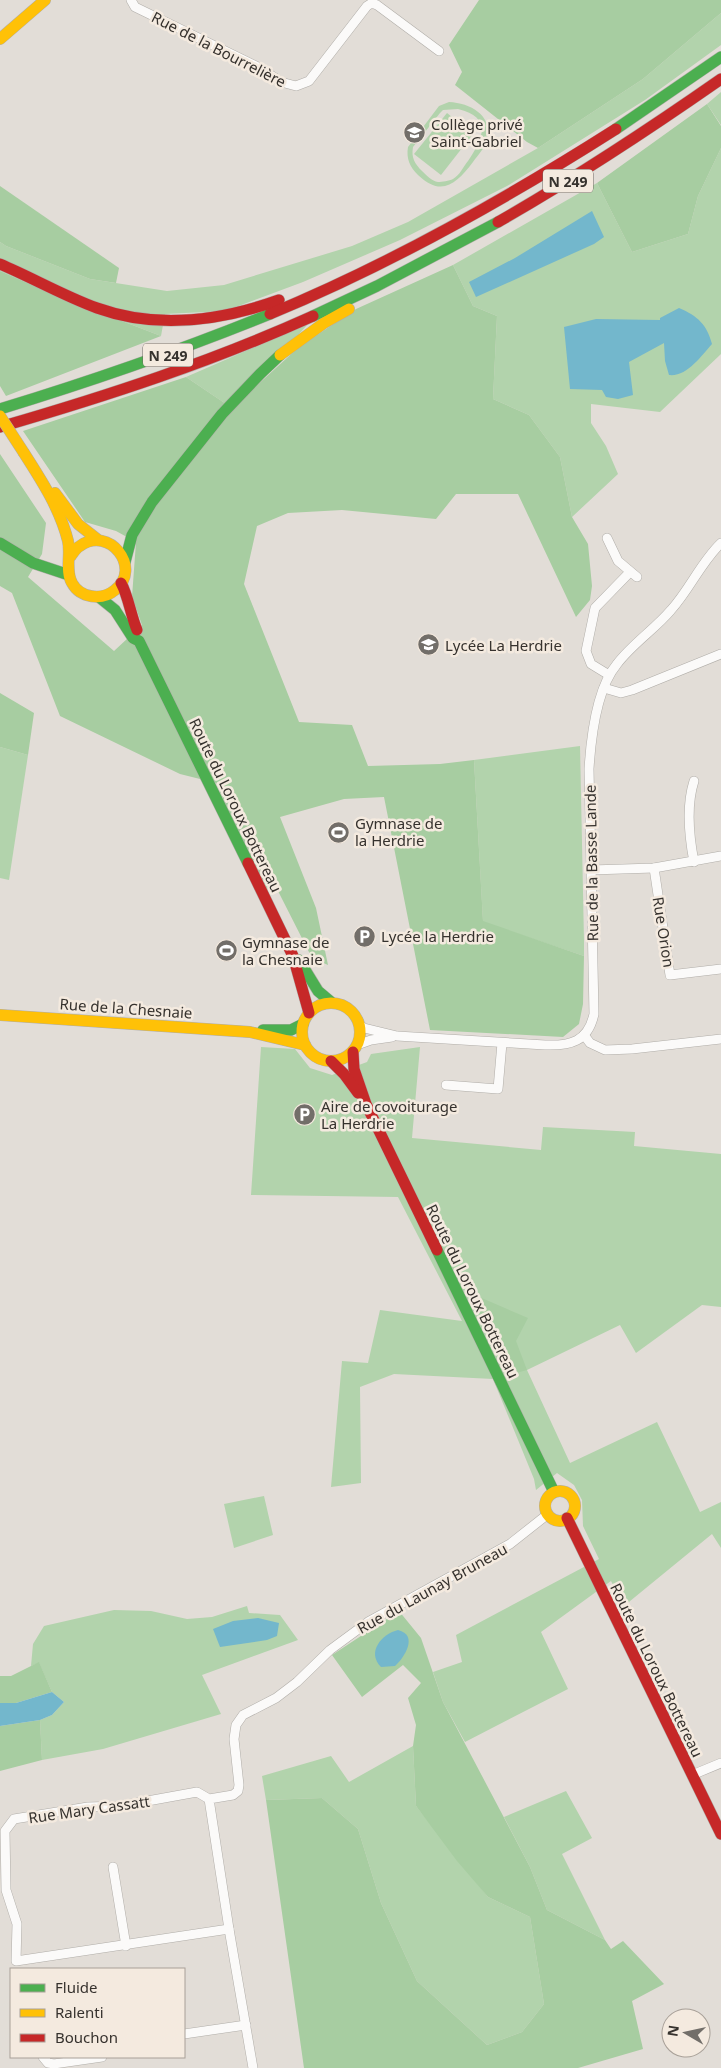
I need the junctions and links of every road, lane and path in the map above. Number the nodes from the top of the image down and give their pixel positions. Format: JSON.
{"nodes":[{"id":1,"x":45,"y":0,"type":"edge"},
{"id":2,"x":131,"y":0,"type":"edge"},
{"id":3,"x":0,"y":38,"type":"edge"},
{"id":4,"x":439,"y":51,"type":"dead end"},
{"id":5,"x":721,"y":57,"type":"edge"},
{"id":6,"x":721,"y":79,"type":"edge"},
{"id":7,"x":0,"y":264,"type":"edge"},
{"id":8,"x":414,"y":268,"type":"junction"},
{"id":9,"x":331,"y":288,"type":"junction"},
{"id":10,"x":0,"y":409,"type":"edge"},
{"id":11,"x":0,"y":416,"type":"edge"},
{"id":12,"x":0,"y":427,"type":"edge"},
{"id":13,"x":36,"y":471,"type":"junction"},
{"id":14,"x":607,"y":538,"type":"dead end"},
{"id":15,"x":96,"y":539,"type":"junction"},
{"id":16,"x":0,"y":543,"type":"edge"},
{"id":17,"x":721,"y":543,"type":"edge"},
{"id":18,"x":70,"y":557,"type":"junction"},
{"id":19,"x":125,"y":562,"type":"junction"},
{"id":20,"x":69,"y":575,"type":"junction"},
{"id":21,"x":121,"y":584,"type":"junction"},
{"id":22,"x":100,"y":597,"type":"junction"},
{"id":23,"x":139,"y":641,"type":"junction"},
{"id":24,"x":721,"y":654,"type":"edge"},
{"id":25,"x":609,"y":675,"type":"junction"},
{"id":26,"x":604,"y":688,"type":"junction"},
{"id":27,"x":694,"y":781,"type":"dead end"},
{"id":28,"x":721,"y":856,"type":"edge"},
{"id":29,"x":694,"y":862,"type":"junction"},
{"id":30,"x":654,"y":868,"type":"junction"},
{"id":31,"x":591,"y":870,"type":"junction"},
{"id":32,"x":293,"y":956,"type":"junction"},
{"id":33,"x":721,"y":969,"type":"edge"},
{"id":34,"x":331,"y":1002,"type":"junction"},
{"id":35,"x":309,"y":1012,"type":"junction"},
{"id":36,"x":0,"y":1015,"type":"edge"},
{"id":37,"x":303,"y":1024,"type":"junction"},
{"id":38,"x":360,"y":1025,"type":"junction"},
{"id":39,"x":250,"y":1032,"type":"junction"},
{"id":40,"x":397,"y":1036,"type":"junction"},
{"id":41,"x":584,"y":1036,"type":"junction"},
{"id":42,"x":721,"y":1039,"type":"edge"},
{"id":43,"x":502,"y":1043,"type":"junction"},
{"id":44,"x":305,"y":1045,"type":"junction"},
{"id":45,"x":355,"y":1048,"type":"junction"},
{"id":46,"x":331,"y":1061,"type":"junction"},
{"id":47,"x":446,"y":1085,"type":"dead end"},
{"id":48,"x":366,"y":1104,"type":"junction"},
{"id":49,"x":554,"y":1492,"type":"junction"},
{"id":50,"x":548,"y":1514,"type":"junction"},
{"id":51,"x":567,"y":1518,"type":"junction"},
{"id":52,"x":243,"y":1714,"type":"joint"},
{"id":53,"x":721,"y":1762,"type":"edge"},
{"id":54,"x":692,"y":1775,"type":"junction"},
{"id":55,"x":209,"y":1799,"type":"junction"},
{"id":56,"x":721,"y":1834,"type":"edge"},
{"id":57,"x":113,"y":1867,"type":"dead end"},
{"id":58,"x":229,"y":1929,"type":"junction"},
{"id":59,"x":126,"y":1946,"type":"junction"},
{"id":60,"x":17,"y":1965,"type":"edge"},
{"id":61,"x":246,"y":2025,"type":"junction"},
{"id":62,"x":185,"y":2034,"type":"edge"},
{"id":63,"x":43,"y":2058,"type":"edge"},
{"id":64,"x":95,"y":2058,"type":"edge"},
{"id":65,"x":253,"y":2068,"type":"edge"}],
"edges":[{"from":1,"to":3,"type":"main road"},
{"from":2,"to":4,"type":"street","name":"Rue de la Bourrelière"},
{"from":5,"to":9,"type":"main road","number":"N 249"},
{"from":6,"to":8,"type":"main road","number":"N 249"},
{"from":7,"to":9,"type":"main road"},
{"from":8,"to":12,"type":"main road","number":"N 249"},
{"from":8,"to":19,"type":"main road"},
{"from":9,"to":10,"type":"main road","number":"N 249"},
{"from":11,"to":13,"type":"main road","bridge":true},
{"from":13,"to":15,"type":"main road"},
{"from":13,"to":18,"type":"main road"},
{"from":14,"to":25,"type":"street"},
{"from":15,"to":18,"type":"main road"},
{"from":15,"to":19,"type":"main road"},
{"from":16,"to":20,"type":"main road"},
{"from":17,"to":25,"type":"street","name":"Rue de la Basse Lande"},
{"from":18,"to":20,"type":"main road"},
{"from":19,"to":21,"type":"main road"},
{"from":20,"to":22,"type":"main road"},
{"from":21,"to":22,"type":"main road"},
{"from":21,"to":23,"type":"main road"},
{"from":22,"to":23,"type":"main road"},
{"from":23,"to":32,"type":"main road","name":"Route du Loroux Bottereau"},
{"from":24,"to":26,"type":"street"},
{"from":25,"to":26,"type":"street","name":"Rue de la Basse Lande"},
{"from":26,"to":31,"type":"street","name":"Rue de la Basse Lande"},
{"from":27,"to":29,"type":"street"},
{"from":28,"to":29,"type":"street"},
{"from":29,"to":30,"type":"street"},
{"from":30,"to":31,"type":"street"},
{"from":30,"to":33,"type":"street","name":"Rue Orion"},
{"from":31,"to":41,"type":"street","name":"Rue de la Basse Lande"},
{"from":32,"to":34,"type":"main road","name":"Route du Loroux Bottereau"},
{"from":32,"to":35,"type":"main road","name":"Route du Loroux Bottereau"},
{"from":34,"to":35,"type":"main road"},
{"from":34,"to":38,"type":"main road"},
{"from":35,"to":37,"type":"main road"},
{"from":36,"to":39,"type":"main road","name":"Rue de la Chesnaie"},
{"from":37,"to":39,"type":"main road"},
{"from":37,"to":44,"type":"main road"},
{"from":38,"to":40,"type":"street"},
{"from":38,"to":45,"type":"main road"},
{"from":39,"to":44,"type":"main road"},
{"from":40,"to":43,"type":"street"},
{"from":40,"to":45,"type":"street"},
{"from":41,"to":42,"type":"street"},
{"from":41,"to":43,"type":"street"},
{"from":43,"to":47,"type":"street"},
{"from":44,"to":46,"type":"main road"},
{"from":45,"to":46,"type":"main road"},
{"from":45,"to":48,"type":"main road","name":"Route du Loroux Bottereau"},
{"from":46,"to":48,"type":"main road","name":"Route du Loroux Bottereau"},
{"from":48,"to":49,"type":"main road","name":"Route du Loroux Bottereau"},
{"from":49,"to":50,"type":"main road"},
{"from":49,"to":51,"type":"main road"},
{"from":50,"to":51,"type":"main road"},
{"from":50,"to":52,"type":"street","name":"Rue du Launay Bruneau"},
{"from":51,"to":54,"type":"main road","name":"Route du Loroux Bottereau"},
{"from":52,"to":55,"type":"street","name":"Rue Mary Cassatt"},
{"from":53,"to":54,"type":"street"},
{"from":54,"to":56,"type":"main road","name":"Route du Loroux Bottereau"},
{"from":55,"to":58,"type":"street"},
{"from":55,"to":60,"type":"street","name":"Rue Mary Cassatt"},
{"from":57,"to":59,"type":"street"},
{"from":58,"to":59,"type":"street","name":"Rue Mary Cassatt"},
{"from":58,"to":61,"type":"street"},
{"from":59,"to":60,"type":"street","name":"Rue Mary Cassatt"},
{"from":61,"to":62,"type":"street"},
{"from":61,"to":65,"type":"street"},
{"from":63,"to":64,"type":"street"}]}
